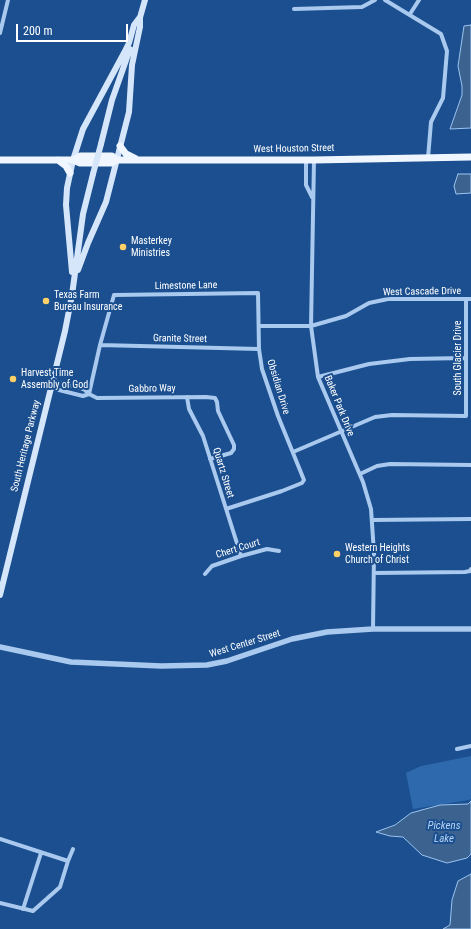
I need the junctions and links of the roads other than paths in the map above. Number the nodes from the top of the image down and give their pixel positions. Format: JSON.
{"nodes":[{"id":1,"x":8,"y":0,"type":"edge"},
{"id":2,"x":145,"y":0,"type":"edge"},
{"id":3,"x":375,"y":0,"type":"edge"},
{"id":4,"x":385,"y":0,"type":"edge"},
{"id":5,"x":419,"y":0,"type":"edge"},
{"id":6,"x":294,"y":9,"type":"dead end"},
{"id":7,"x":410,"y":14,"type":"junction"},
{"id":8,"x":140,"y":17,"type":"junction"},
{"id":9,"x":0,"y":33,"type":"edge"},
{"id":10,"x":120,"y":146,"type":"junction"},
{"id":11,"x":471,"y":157,"type":"edge"},
{"id":12,"x":428,"y":158,"type":"junction"},
{"id":13,"x":310,"y":159,"type":"junction"},
{"id":14,"x":0,"y":160,"type":"edge"},
{"id":15,"x":58,"y":160,"type":"junction"},
{"id":16,"x":73,"y":160,"type":"junction"},
{"id":17,"x":117,"y":160,"type":"junction"},
{"id":18,"x":138,"y":160,"type":"junction"},
{"id":19,"x":70,"y":173,"type":"junction"},
{"id":20,"x":313,"y":199,"type":"junction"},
{"id":21,"x":258,"y":294,"type":"joint"},
{"id":22,"x":72,"y":295,"type":"junction"},
{"id":23,"x":466,"y":299,"type":"junction"},
{"id":24,"x":471,"y":299,"type":"edge"},
{"id":25,"x":258,"y":326,"type":"junction"},
{"id":26,"x":311,"y":326,"type":"junction"},
{"id":27,"x":100,"y":345,"type":"junction"},
{"id":28,"x":259,"y":349,"type":"junction"},
{"id":29,"x":465,"y":358,"type":"junction"},
{"id":30,"x":318,"y":376,"type":"junction"},
{"id":31,"x":52,"y":381,"type":"junction"},
{"id":32,"x":51,"y":388,"type":"junction"},
{"id":33,"x":89,"y":394,"type":"junction"},
{"id":34,"x":187,"y":397,"type":"junction"},
{"id":35,"x":341,"y":431,"type":"junction"},
{"id":36,"x":293,"y":452,"type":"junction"},
{"id":37,"x":210,"y":458,"type":"junction"},
{"id":38,"x":471,"y":465,"type":"edge"},
{"id":39,"x":360,"y":474,"type":"junction"},
{"id":40,"x":226,"y":509,"type":"junction"},
{"id":41,"x":471,"y":519,"type":"edge"},
{"id":42,"x":372,"y":520,"type":"junction"},
{"id":43,"x":279,"y":551,"type":"dead end"},
{"id":44,"x":241,"y":556,"type":"junction"},
{"id":45,"x":471,"y":568,"type":"edge"},
{"id":46,"x":374,"y":573,"type":"junction"},
{"id":47,"x":205,"y":574,"type":"dead end"},
{"id":48,"x":0,"y":596,"type":"edge"},
{"id":49,"x":373,"y":629,"type":"junction"},
{"id":50,"x":471,"y":629,"type":"edge"},
{"id":51,"x":0,"y":647,"type":"edge"},
{"id":52,"x":471,"y":746,"type":"edge"},
{"id":53,"x":457,"y":749,"type":"dead end"},
{"id":54,"x":0,"y":839,"type":"edge"},
{"id":55,"x":73,"y":849,"type":"dead end"},
{"id":56,"x":41,"y":852,"type":"junction"},
{"id":57,"x":68,"y":862,"type":"junction"},
{"id":58,"x":0,"y":903,"type":"edge"},
{"id":59,"x":23,"y":909,"type":"junction"}],
"edges":[{"from":1,"to":9,"type":"street"},
{"from":2,"to":8,"type":"main road"},
{"from":3,"to":6,"type":"street"},
{"from":4,"to":7,"type":"street"},
{"from":5,"to":7,"type":"street"},
{"from":7,"to":12,"type":"street"},
{"from":8,"to":10,"type":"main road"},
{"from":8,"to":16,"type":"main road"},
{"from":8,"to":22,"type":"main road","name":"South Heritage Parkway","bridge":true},
{"from":10,"to":17,"type":"main road"},
{"from":10,"to":18,"type":"main road"},
{"from":11,"to":12,"type":"main road","name":"West Houston Street"},
{"from":12,"to":13,"type":"main road","name":"West Houston Street"},
{"from":13,"to":18,"type":"main road","name":"West Houston Street"},
{"from":13,"to":20,"type":"street","name":"Baker Park Drive"},
{"from":13,"to":20,"type":"street"},
{"from":14,"to":15,"type":"main road","name":"West Houston Street"},
{"from":15,"to":16,"type":"main road","name":"West Houston Street"},
{"from":15,"to":19,"type":"main road"},
{"from":16,"to":17,"type":"main road","name":"West Houston Street"},
{"from":16,"to":19,"type":"main road"},
{"from":17,"to":18,"type":"main road","name":"West Houston Street"},
{"from":17,"to":22,"type":"main road"},
{"from":19,"to":22,"type":"main road"},
{"from":20,"to":26,"type":"street","name":"Baker Park Drive"},
{"from":21,"to":25,"type":"street","name":"Obsidian Drive"},
{"from":21,"to":27,"type":"street","name":"Limestone Lane"},
{"from":22,"to":31,"type":"main road","name":"South Heritage Parkway"},
{"from":23,"to":24,"type":"street","name":"West Cascade Drive"},
{"from":23,"to":26,"type":"street","name":"West Cascade Drive"},
{"from":23,"to":29,"type":"street","name":"South Glacier Drive"},
{"from":25,"to":26,"type":"street","name":"West Cascade Drive"},
{"from":25,"to":28,"type":"street","name":"Obsidian Drive"},
{"from":26,"to":30,"type":"street","name":"Baker Park Drive"},
{"from":27,"to":28,"type":"street","name":"Granite Street"},
{"from":27,"to":33,"type":"street"},
{"from":28,"to":36,"type":"street","name":"Obsidian Drive"},
{"from":29,"to":30,"type":"street"},
{"from":29,"to":35,"type":"street","name":"South Glacier Drive"},
{"from":30,"to":35,"type":"street","name":"Baker Park Drive"},
{"from":31,"to":32,"type":"main road","name":"South Heritage Parkway"},
{"from":31,"to":33,"type":"street","name":"Gabbro Way"},
{"from":32,"to":33,"type":"street","name":"Gabbro Way"},
{"from":32,"to":48,"type":"main road","name":"South Heritage Parkway"},
{"from":33,"to":34,"type":"street","name":"Gabbro Way"},
{"from":34,"to":37,"type":"street","name":"Quartz Street"},
{"from":34,"to":37,"type":"street","name":"Gabbro Way"},
{"from":35,"to":36,"type":"street"},
{"from":35,"to":39,"type":"street","name":"Baker Park Drive"},
{"from":36,"to":40,"type":"street","name":"Obsidian Drive"},
{"from":37,"to":40,"type":"street","name":"Quartz Street"},
{"from":38,"to":39,"type":"street"},
{"from":39,"to":42,"type":"street","name":"Baker Park Drive"},
{"from":40,"to":44,"type":"street","name":"Quartz Street"},
{"from":41,"to":42,"type":"street"},
{"from":42,"to":46,"type":"street","name":"Baker Park Drive"},
{"from":43,"to":44,"type":"street","name":"Chert Court"},
{"from":44,"to":47,"type":"street","name":"Chert Court"},
{"from":45,"to":46,"type":"street"},
{"from":46,"to":49,"type":"street","name":"Baker Park Drive"},
{"from":49,"to":50,"type":"street","name":"West Center Street"},
{"from":49,"to":51,"type":"street","name":"West Center Street"},
{"from":52,"to":53,"type":"street"},
{"from":54,"to":56,"type":"street"},
{"from":55,"to":57,"type":"street"},
{"from":56,"to":57,"type":"street"},
{"from":56,"to":59,"type":"street"},
{"from":57,"to":59,"type":"street"},
{"from":58,"to":59,"type":"street"}]}
